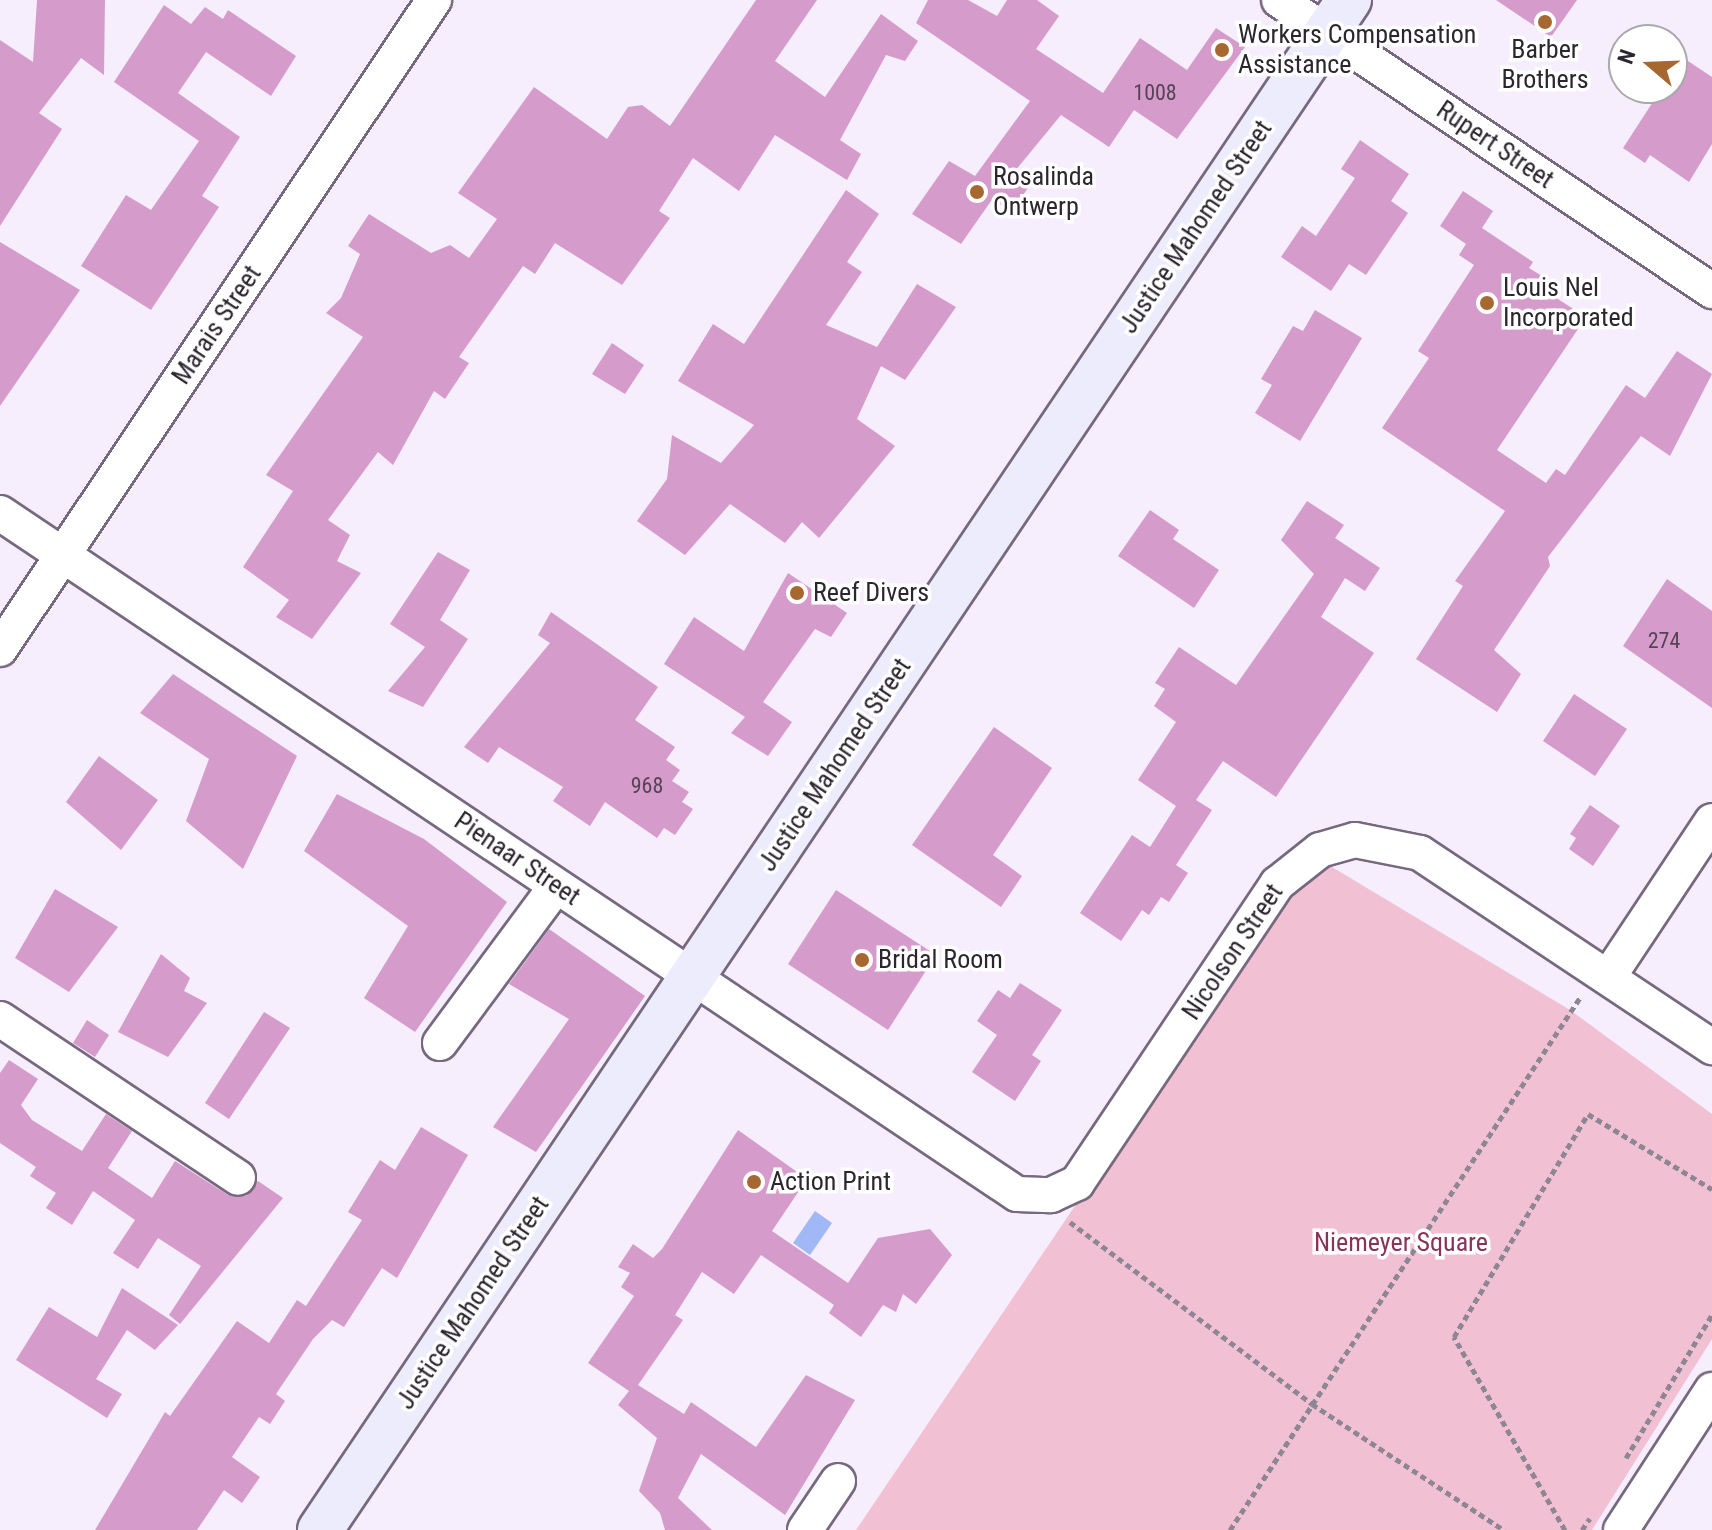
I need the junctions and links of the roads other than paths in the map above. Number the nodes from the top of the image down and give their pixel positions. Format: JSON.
{"nodes":[{"id":1,"x":434,"y":0,"type":"edge"},
{"id":2,"x":1279,"y":0,"type":"edge"},
{"id":3,"x":1338,"y":16,"type":"edge"},
{"id":4,"x":1712,"y":291,"type":"edge"},
{"id":5,"x":0,"y":513,"type":"edge"},
{"id":6,"x":64,"y":555,"type":"junction"},
{"id":7,"x":0,"y":649,"type":"edge"},
{"id":8,"x":1712,"y":821,"type":"edge"},
{"id":9,"x":556,"y":886,"type":"junction"},
{"id":10,"x":1609,"y":976,"type":"junction"},
{"id":11,"x":693,"y":978,"type":"junction"},
{"id":12,"x":0,"y":1019,"type":"edge"},
{"id":13,"x":440,"y":1043,"type":"dead end"},
{"id":14,"x":1712,"y":1047,"type":"edge"},
{"id":15,"x":238,"y":1178,"type":"dead end"},
{"id":16,"x":1037,"y":1197,"type":"joint"},
{"id":17,"x":1712,"y":1390,"type":"edge"},
{"id":18,"x":838,"y":1481,"type":"dead end"},
{"id":19,"x":320,"y":1530,"type":"edge"},
{"id":20,"x":805,"y":1530,"type":"edge"},
{"id":21,"x":1621,"y":1530,"type":"edge"}],
"edges":[{"from":1,"to":6,"type":"street","name":"Marais Street"},
{"from":2,"to":3,"type":"street","name":"Rupert Street"},
{"from":3,"to":4,"type":"street","name":"Rupert Street"},
{"from":3,"to":11,"type":"main road","name":"Justice Mahomed Street"},
{"from":5,"to":6,"type":"street","name":"Pienaar Street"},
{"from":6,"to":7,"type":"street","name":"Marais Street"},
{"from":6,"to":9,"type":"street","name":"Pienaar Street"},
{"from":8,"to":10,"type":"street"},
{"from":9,"to":11,"type":"street","name":"Pienaar Street"},
{"from":9,"to":13,"type":"street"},
{"from":10,"to":14,"type":"street","name":"Nicolson Street"},
{"from":10,"to":16,"type":"street","name":"Nicolson Street"},
{"from":11,"to":16,"type":"street","name":"Pienaar Street"},
{"from":11,"to":19,"type":"main road","name":"Justice Mahomed Street"},
{"from":12,"to":15,"type":"street"},
{"from":17,"to":21,"type":"street"},
{"from":18,"to":20,"type":"street"}]}
